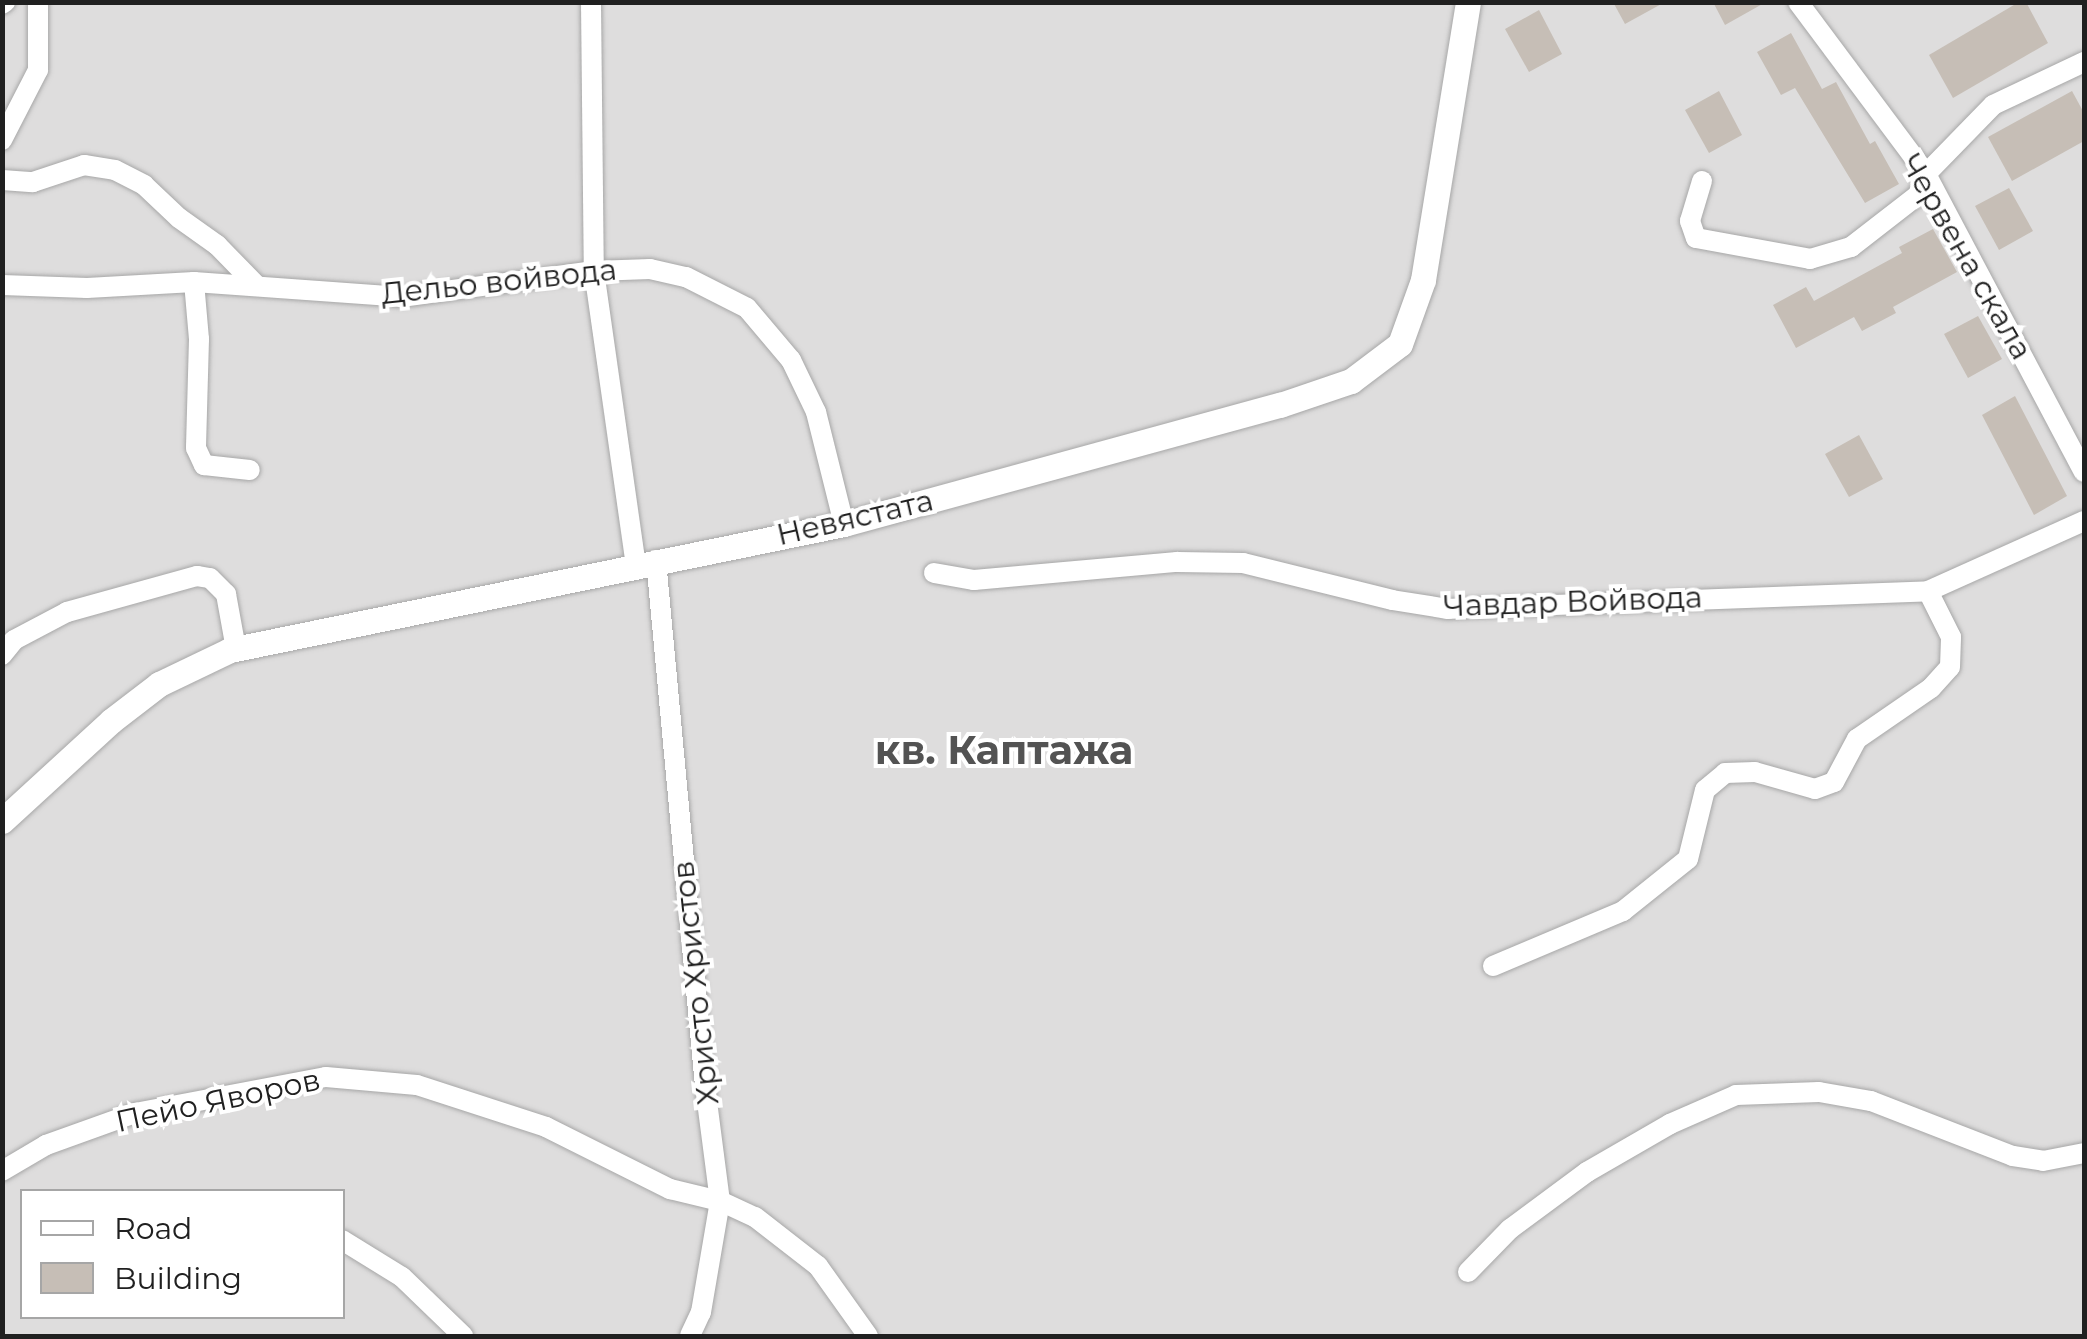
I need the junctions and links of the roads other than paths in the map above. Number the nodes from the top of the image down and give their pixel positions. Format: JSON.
{"nodes":[{"id":1,"x":38,"y":2,"type":"edge"},
{"id":2,"x":590,"y":2,"type":"edge"},
{"id":3,"x":1468,"y":2,"type":"edge"},
{"id":4,"x":1798,"y":2,"type":"edge"},
{"id":5,"x":2084,"y":62,"type":"edge"},
{"id":6,"x":2,"y":140,"type":"edge"},
{"id":7,"x":1926,"y":174,"type":"junction"},
{"id":8,"x":2,"y":180,"type":"edge"},
{"id":9,"x":1702,"y":181,"type":"dead end"},
{"id":10,"x":594,"y":271,"type":"junction"},
{"id":11,"x":194,"y":282,"type":"junction"},
{"id":12,"x":2,"y":285,"type":"edge"},
{"id":13,"x":257,"y":286,"type":"junction"},
{"id":14,"x":250,"y":470,"type":"dead end"},
{"id":15,"x":2084,"y":472,"type":"edge"},
{"id":16,"x":2084,"y":521,"type":"edge"},
{"id":17,"x":844,"y":524,"type":"junction"},
{"id":18,"x":646,"y":562,"type":"junction"},
{"id":19,"x":934,"y":573,"type":"dead end"},
{"id":20,"x":1928,"y":591,"type":"junction"},
{"id":21,"x":236,"y":648,"type":"junction"},
{"id":22,"x":2,"y":655,"type":"edge"},
{"id":23,"x":2,"y":821,"type":"edge"},
{"id":24,"x":1492,"y":966,"type":"dead end"},
{"id":25,"x":2084,"y":1153,"type":"edge"},
{"id":26,"x":2,"y":1171,"type":"edge"},
{"id":27,"x":720,"y":1201,"type":"junction"},
{"id":28,"x":345,"y":1242,"type":"edge"},
{"id":29,"x":1468,"y":1272,"type":"dead end"},
{"id":30,"x":463,"y":1336,"type":"edge"},
{"id":31,"x":690,"y":1336,"type":"edge"},
{"id":32,"x":868,"y":1336,"type":"edge"}],
"edges":[{"from":1,"to":6,"type":"street"},
{"from":2,"to":10,"type":"street","name":"Христо Христов"},
{"from":3,"to":17,"type":"street","name":"Невястата"},
{"from":4,"to":7,"type":"street","name":"Червена скала"},
{"from":5,"to":7,"type":"street"},
{"from":7,"to":9,"type":"street"},
{"from":7,"to":15,"type":"street","name":"Червена скала"},
{"from":8,"to":13,"type":"street"},
{"from":10,"to":13,"type":"street","name":"Дельо войвода"},
{"from":10,"to":17,"type":"street","name":"Дельо войвода"},
{"from":10,"to":18,"type":"street","name":"Христо Христов"},
{"from":11,"to":12,"type":"street","name":"Дельо войвода"},
{"from":11,"to":13,"type":"street","name":"Дельо войвода"},
{"from":11,"to":14,"type":"street"},
{"from":16,"to":20,"type":"street","name":"Чавдар Войвода"},
{"from":17,"to":18,"type":"street","name":"Невястата"},
{"from":18,"to":21,"type":"street","name":"Невястата"},
{"from":18,"to":27,"type":"street","name":"Христо Христов"},
{"from":19,"to":20,"type":"street","name":"Чавдар Войвода"},
{"from":20,"to":24,"type":"street"},
{"from":21,"to":22,"type":"street"},
{"from":21,"to":23,"type":"street","name":"Невястата"},
{"from":25,"to":29,"type":"street"},
{"from":26,"to":27,"type":"street","name":"Пейо Яворов"},
{"from":27,"to":31,"type":"street","name":"Христо Христов"},
{"from":27,"to":32,"type":"street"},
{"from":28,"to":30,"type":"street"}]}
